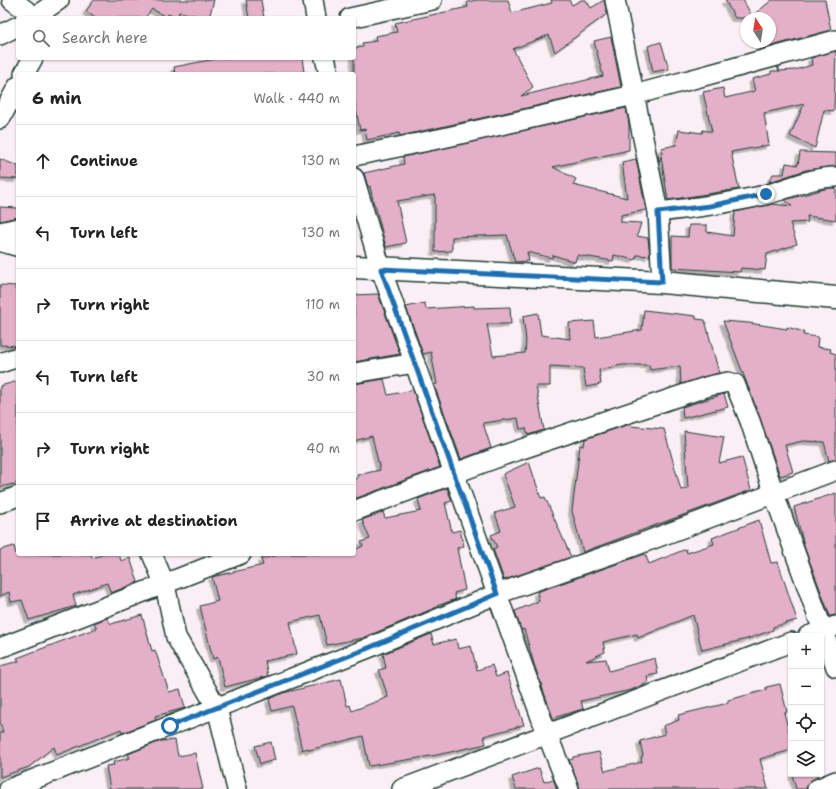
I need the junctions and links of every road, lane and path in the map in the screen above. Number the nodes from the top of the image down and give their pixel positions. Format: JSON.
{"nodes":[{"id":1,"x":12,"y":0,"type":"edge"},
{"id":2,"x":59,"y":0,"type":"edge"},
{"id":3,"x":65,"y":0,"type":"edge"},
{"id":4,"x":313,"y":0,"type":"edge"},
{"id":5,"x":432,"y":0,"type":"edge"},
{"id":6,"x":615,"y":0,"type":"edge"},
{"id":7,"x":34,"y":16,"type":"edge"},
{"id":8,"x":39,"y":16,"type":"edge"},
{"id":9,"x":57,"y":16,"type":"edge"},
{"id":10,"x":316,"y":16,"type":"edge"},
{"id":11,"x":356,"y":17,"type":"edge"},
{"id":12,"x":16,"y":27,"type":"edge"},
{"id":13,"x":0,"y":35,"type":"edge"},
{"id":14,"x":836,"y":40,"type":"edge"},
{"id":15,"x":32,"y":60,"type":"edge"},
{"id":16,"x":326,"y":60,"type":"edge"},
{"id":17,"x":25,"y":72,"type":"edge"},
{"id":18,"x":328,"y":72,"type":"edge"},
{"id":19,"x":16,"y":90,"type":"edge"},
{"id":20,"x":634,"y":95,"type":"junction"},
{"id":21,"x":0,"y":119,"type":"edge"},
{"id":22,"x":356,"y":156,"type":"edge"},
{"id":23,"x":836,"y":177,"type":"edge"},
{"id":24,"x":356,"y":185,"type":"edge"},
{"id":25,"x":658,"y":212,"type":"junction"},
{"id":26,"x":16,"y":228,"type":"edge"},
{"id":27,"x":0,"y":232,"type":"edge"},
{"id":28,"x":0,"y":240,"type":"edge"},
{"id":29,"x":16,"y":244,"type":"edge"},
{"id":30,"x":356,"y":267,"type":"edge"},
{"id":31,"x":381,"y":269,"type":"junction"},
{"id":32,"x":662,"y":282,"type":"junction"},
{"id":33,"x":836,"y":298,"type":"edge"},
{"id":34,"x":16,"y":358,"type":"edge"},
{"id":35,"x":0,"y":363,"type":"edge"},
{"id":36,"x":415,"y":363,"type":"junction"},
{"id":37,"x":356,"y":373,"type":"edge"},
{"id":38,"x":836,"y":470,"type":"edge"},
{"id":39,"x":454,"y":474,"type":"junction"},
{"id":40,"x":774,"y":494,"type":"junction"},
{"id":41,"x":16,"y":497,"type":"edge"},
{"id":42,"x":0,"y":503,"type":"edge"},
{"id":43,"x":356,"y":510,"type":"edge"},
{"id":44,"x":153,"y":556,"type":"edge"},
{"id":45,"x":236,"y":556,"type":"edge"},
{"id":46,"x":165,"y":585,"type":"junction"},
{"id":47,"x":497,"y":594,"type":"junction"},
{"id":48,"x":822,"y":631,"type":"edge"},
{"id":49,"x":788,"y":643,"type":"edge"},
{"id":50,"x":0,"y":648,"type":"edge"},
{"id":51,"x":836,"y":667,"type":"edge"},
{"id":52,"x":217,"y":708,"type":"junction"},
{"id":53,"x":547,"y":734,"type":"junction"},
{"id":54,"x":836,"y":781,"type":"edge"},
{"id":55,"x":9,"y":789,"type":"edge"},
{"id":56,"x":237,"y":789,"type":"edge"},
{"id":57,"x":402,"y":789,"type":"edge"},
{"id":58,"x":569,"y":789,"type":"edge"},
{"id":59,"x":816,"y":789,"type":"edge"}],
"edges":[{"from":1,"to":7,"type":"street"},
{"from":2,"to":8,"type":"street"},
{"from":3,"to":9,"type":"street"},
{"from":4,"to":10,"type":"street"},
{"from":5,"to":11,"type":"street"},
{"from":6,"to":20,"type":"street"},
{"from":12,"to":13,"type":"street"},
{"from":14,"to":20,"type":"street"},
{"from":15,"to":17,"type":"street"},
{"from":16,"to":18,"type":"street"},
{"from":19,"to":21,"type":"street"},
{"from":20,"to":22,"type":"street"},
{"from":20,"to":25,"type":"street"},
{"from":23,"to":25,"type":"street"},
{"from":24,"to":31,"type":"street"},
{"from":25,"to":32,"type":"street"},
{"from":26,"to":27,"type":"street"},
{"from":28,"to":29,"type":"street"},
{"from":30,"to":31,"type":"street"},
{"from":31,"to":32,"type":"street"},
{"from":31,"to":36,"type":"street"},
{"from":32,"to":33,"type":"street"},
{"from":34,"to":35,"type":"street"},
{"from":36,"to":37,"type":"street"},
{"from":36,"to":39,"type":"street"},
{"from":38,"to":40,"type":"street"},
{"from":39,"to":40,"type":"street"},
{"from":39,"to":43,"type":"street"},
{"from":39,"to":47,"type":"street"},
{"from":40,"to":47,"type":"street"},
{"from":40,"to":48,"type":"street"},
{"from":41,"to":42,"type":"street"},
{"from":44,"to":46,"type":"street"},
{"from":45,"to":46,"type":"street"},
{"from":46,"to":50,"type":"street"},
{"from":46,"to":52,"type":"street"},
{"from":47,"to":52,"type":"street"},
{"from":47,"to":53,"type":"street"},
{"from":48,"to":51,"type":"street"},
{"from":49,"to":53,"type":"street"},
{"from":52,"to":55,"type":"street"},
{"from":52,"to":56,"type":"street"},
{"from":53,"to":57,"type":"street"},
{"from":53,"to":58,"type":"street"},
{"from":54,"to":59,"type":"street"}]}
